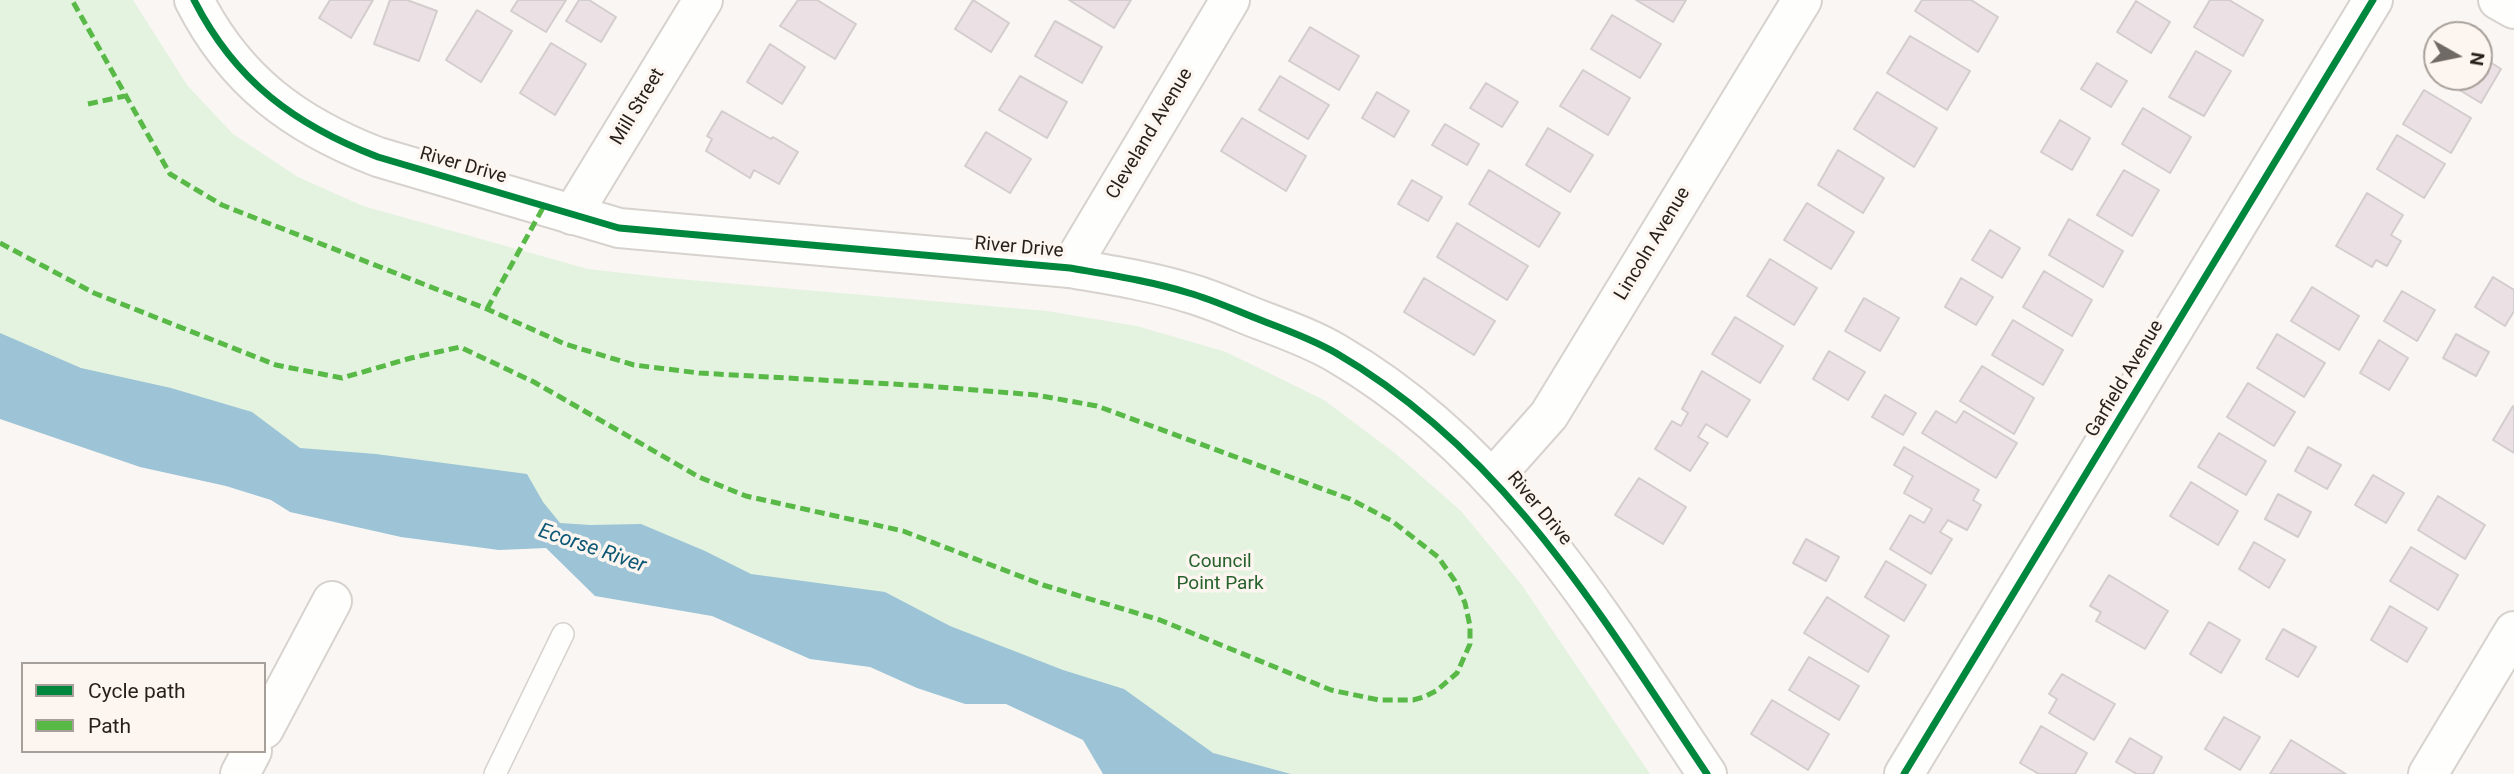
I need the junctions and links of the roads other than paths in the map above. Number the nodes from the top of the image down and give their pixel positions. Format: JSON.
{"nodes":[{"id":1,"x":703,"y":0,"type":"edge"},
{"id":2,"x":1230,"y":0,"type":"edge"},
{"id":3,"x":1802,"y":0,"type":"edge"},
{"id":4,"x":2373,"y":0,"type":"edge"},
{"id":5,"x":2498,"y":0,"type":"edge"},
{"id":6,"x":197,"y":2,"type":"edge"},
{"id":7,"x":2514,"y":9,"type":"edge"},
{"id":8,"x":572,"y":215,"type":"junction"},
{"id":9,"x":1070,"y":268,"type":"junction"},
{"id":10,"x":1493,"y":478,"type":"junction"},
{"id":11,"x":332,"y":601,"type":"dead end"},
{"id":12,"x":2514,"y":631,"type":"edge"},
{"id":13,"x":563,"y":634,"type":"dead end"},
{"id":14,"x":266,"y":725,"type":"edge"},
{"id":15,"x":252,"y":753,"type":"edge"},
{"id":16,"x":240,"y":774,"type":"edge"},
{"id":17,"x":495,"y":774,"type":"edge"},
{"id":18,"x":1707,"y":774,"type":"edge"},
{"id":19,"x":1904,"y":774,"type":"edge"},
{"id":20,"x":2428,"y":774,"type":"edge"}],
"edges":[{"from":1,"to":8,"type":"street","name":"Mill Street"},
{"from":2,"to":9,"type":"street","name":"Cleveland Avenue"},
{"from":3,"to":10,"type":"street","name":"Lincoln Avenue"},
{"from":4,"to":19,"type":"street","name":"Garfield Avenue"},
{"from":5,"to":7,"type":"street"},
{"from":6,"to":8,"type":"street","name":"River Drive"},
{"from":8,"to":9,"type":"street","name":"River Drive"},
{"from":9,"to":10,"type":"street","name":"River Drive"},
{"from":10,"to":18,"type":"street","name":"River Drive"},
{"from":11,"to":14,"type":"street"},
{"from":12,"to":20,"type":"street"},
{"from":13,"to":17,"type":"lane"},
{"from":15,"to":16,"type":"street"}]}
